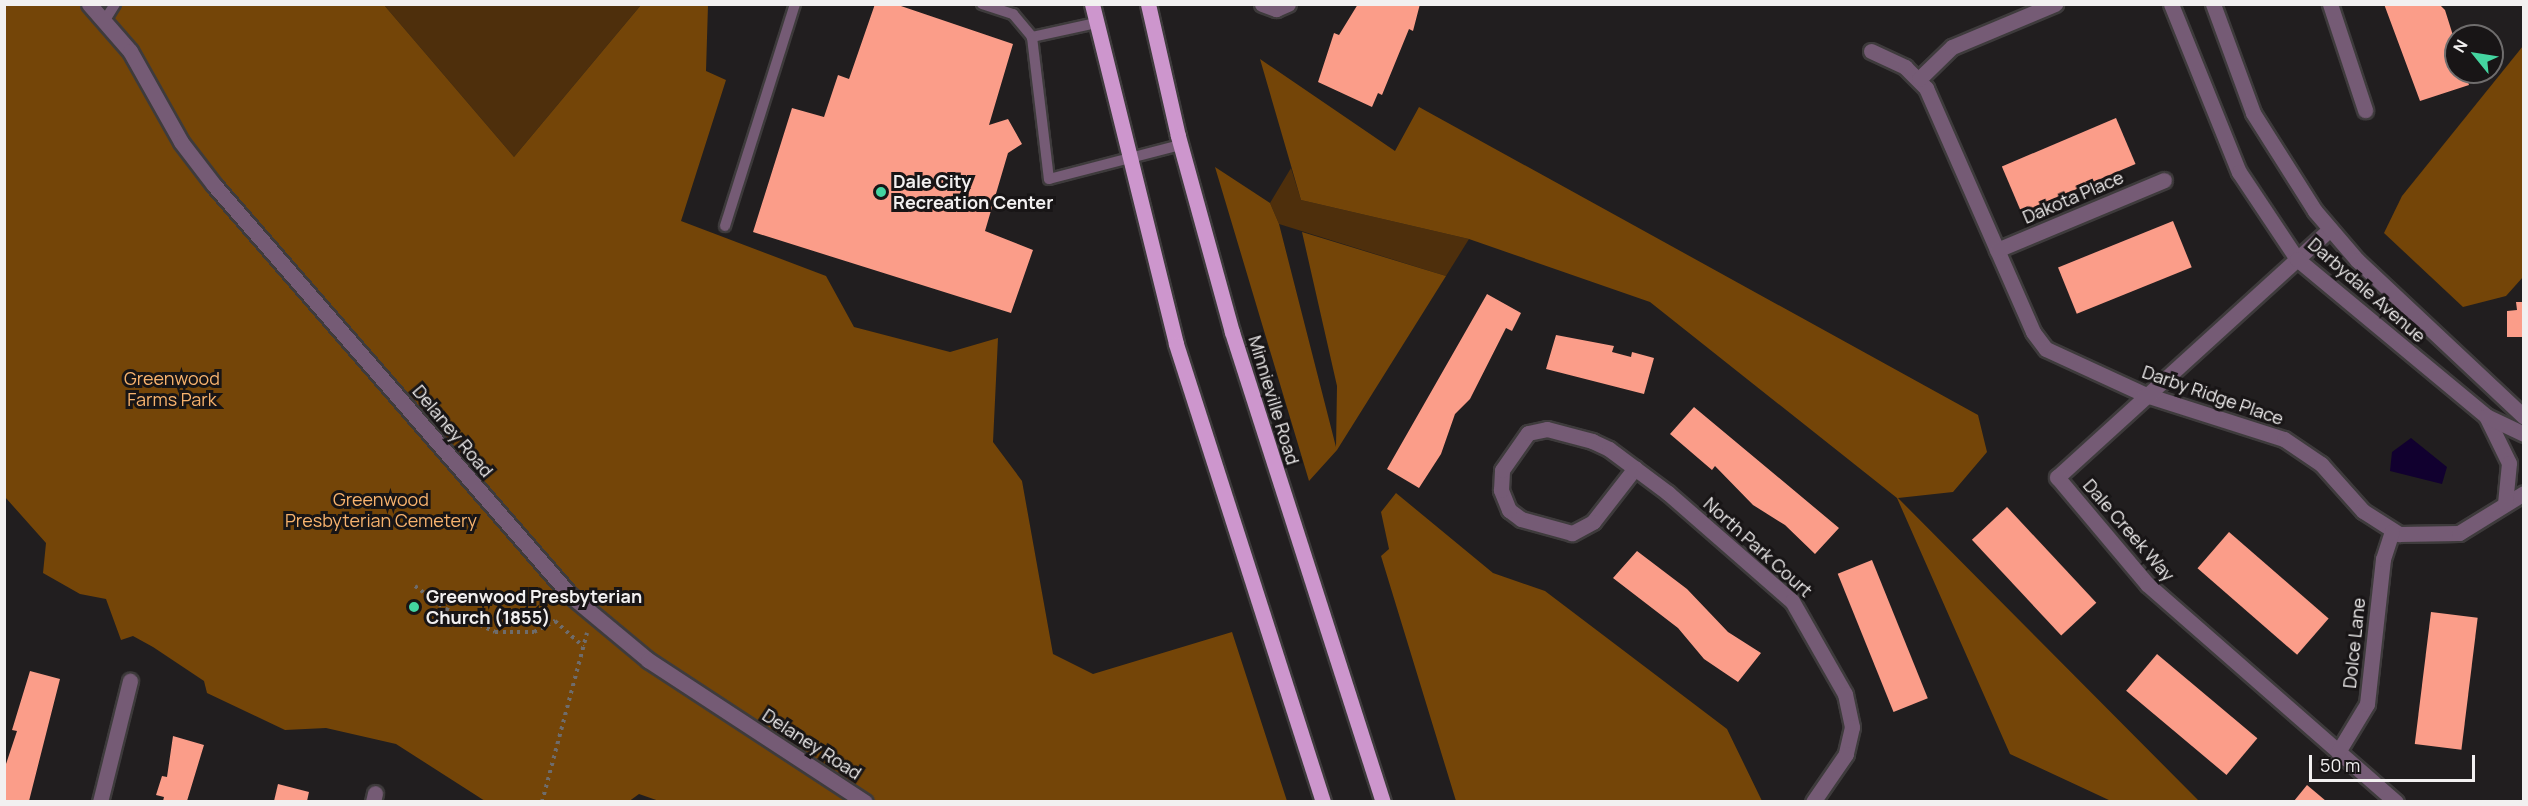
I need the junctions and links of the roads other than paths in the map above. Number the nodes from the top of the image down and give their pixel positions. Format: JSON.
{"nodes":[{"id":1,"x":89,"y":4,"type":"edge"},
{"id":2,"x":115,"y":4,"type":"edge"},
{"id":3,"x":795,"y":4,"type":"edge"},
{"id":4,"x":982,"y":4,"type":"edge"},
{"id":5,"x":1092,"y":4,"type":"edge"},
{"id":6,"x":1148,"y":4,"type":"edge"},
{"id":7,"x":1262,"y":4,"type":"edge"},
{"id":8,"x":1288,"y":4,"type":"edge"},
{"id":9,"x":2055,"y":4,"type":"edge"},
{"id":10,"x":2171,"y":4,"type":"edge"},
{"id":11,"x":2213,"y":4,"type":"edge"},
{"id":12,"x":2330,"y":4,"type":"edge"},
{"id":13,"x":105,"y":20,"type":"junction"},
{"id":14,"x":1096,"y":23,"type":"junction"},
{"id":15,"x":1032,"y":37,"type":"junction"},
{"id":16,"x":1871,"y":51,"type":"dead end"},
{"id":17,"x":1919,"y":79,"type":"junction"},
{"id":18,"x":2365,"y":110,"type":"dead end"},
{"id":19,"x":1180,"y":145,"type":"junction"},
{"id":20,"x":1128,"y":159,"type":"junction"},
{"id":21,"x":2164,"y":180,"type":"dead end"},
{"id":22,"x":725,"y":226,"type":"dead end"},
{"id":23,"x":2330,"y":229,"type":"junction"},
{"id":24,"x":1997,"y":250,"type":"junction"},
{"id":25,"x":2297,"y":259,"type":"junction"},
{"id":26,"x":2146,"y":395,"type":"junction"},
{"id":27,"x":2486,"y":416,"type":"junction"},
{"id":28,"x":2523,"y":417,"type":"edge"},
{"id":29,"x":2523,"y":434,"type":"edge"},
{"id":30,"x":1635,"y":468,"type":"junction"},
{"id":31,"x":2523,"y":493,"type":"edge"},
{"id":32,"x":2505,"y":504,"type":"junction"},
{"id":33,"x":2392,"y":531,"type":"junction"},
{"id":34,"x":130,"y":681,"type":"dead end"},
{"id":35,"x":2338,"y":752,"type":"junction"},
{"id":36,"x":100,"y":801,"type":"edge"},
{"id":37,"x":865,"y":801,"type":"edge"},
{"id":38,"x":1323,"y":801,"type":"edge"},
{"id":39,"x":1383,"y":801,"type":"edge"},
{"id":40,"x":1813,"y":801,"type":"edge"},
{"id":41,"x":2396,"y":801,"type":"edge"}],
"edges":[{"from":1,"to":13,"type":"street","name":"Delaney Road"},
{"from":2,"to":13,"type":"lane"},
{"from":3,"to":22,"type":"lane"},
{"from":4,"to":15,"type":"lane"},
{"from":5,"to":14,"type":"main road"},
{"from":6,"to":19,"type":"main road","name":"Minnieville Road"},
{"from":7,"to":8,"type":"street"},
{"from":9,"to":17,"type":"street"},
{"from":10,"to":25,"type":"street","name":"Darbydale Avenue"},
{"from":11,"to":23,"type":"street","name":"Darbydale Avenue"},
{"from":12,"to":18,"type":"street"},
{"from":13,"to":37,"type":"street","name":"Delaney Road"},
{"from":14,"to":15,"type":"lane"},
{"from":14,"to":20,"type":"main road"},
{"from":15,"to":20,"type":"lane"},
{"from":16,"to":17,"type":"street"},
{"from":17,"to":24,"type":"street","name":"Darby Ridge Place"},
{"from":19,"to":20,"type":"lane"},
{"from":19,"to":39,"type":"main road","name":"Minnieville Road"},
{"from":20,"to":38,"type":"main road"},
{"from":21,"to":24,"type":"street","name":"Dakota Place"},
{"from":23,"to":25,"type":"street","name":"Dale Creek Way"},
{"from":23,"to":28,"type":"street","name":"Darbydale Avenue"},
{"from":24,"to":26,"type":"street","name":"Darby Ridge Place"},
{"from":25,"to":26,"type":"street","name":"Dale Creek Way"},
{"from":25,"to":27,"type":"street","name":"Darbydale Avenue"},
{"from":26,"to":33,"type":"street","name":"Darby Ridge Place"},
{"from":26,"to":35,"type":"street","name":"Dale Creek Way"},
{"from":27,"to":29,"type":"street","name":"Darbydale Avenue"},
{"from":27,"to":32,"type":"street"},
{"from":30,"to":30,"type":"street","name":"North Park Court"},
{"from":30,"to":40,"type":"street","name":"North Park Court"},
{"from":31,"to":32,"type":"street","name":"Darby Ridge Place"},
{"from":32,"to":33,"type":"street","name":"Darby Ridge Place"},
{"from":33,"to":35,"type":"street","name":"Dolce Lane"},
{"from":34,"to":36,"type":"street"},
{"from":35,"to":41,"type":"street","name":"Dale Creek Way"}]}
